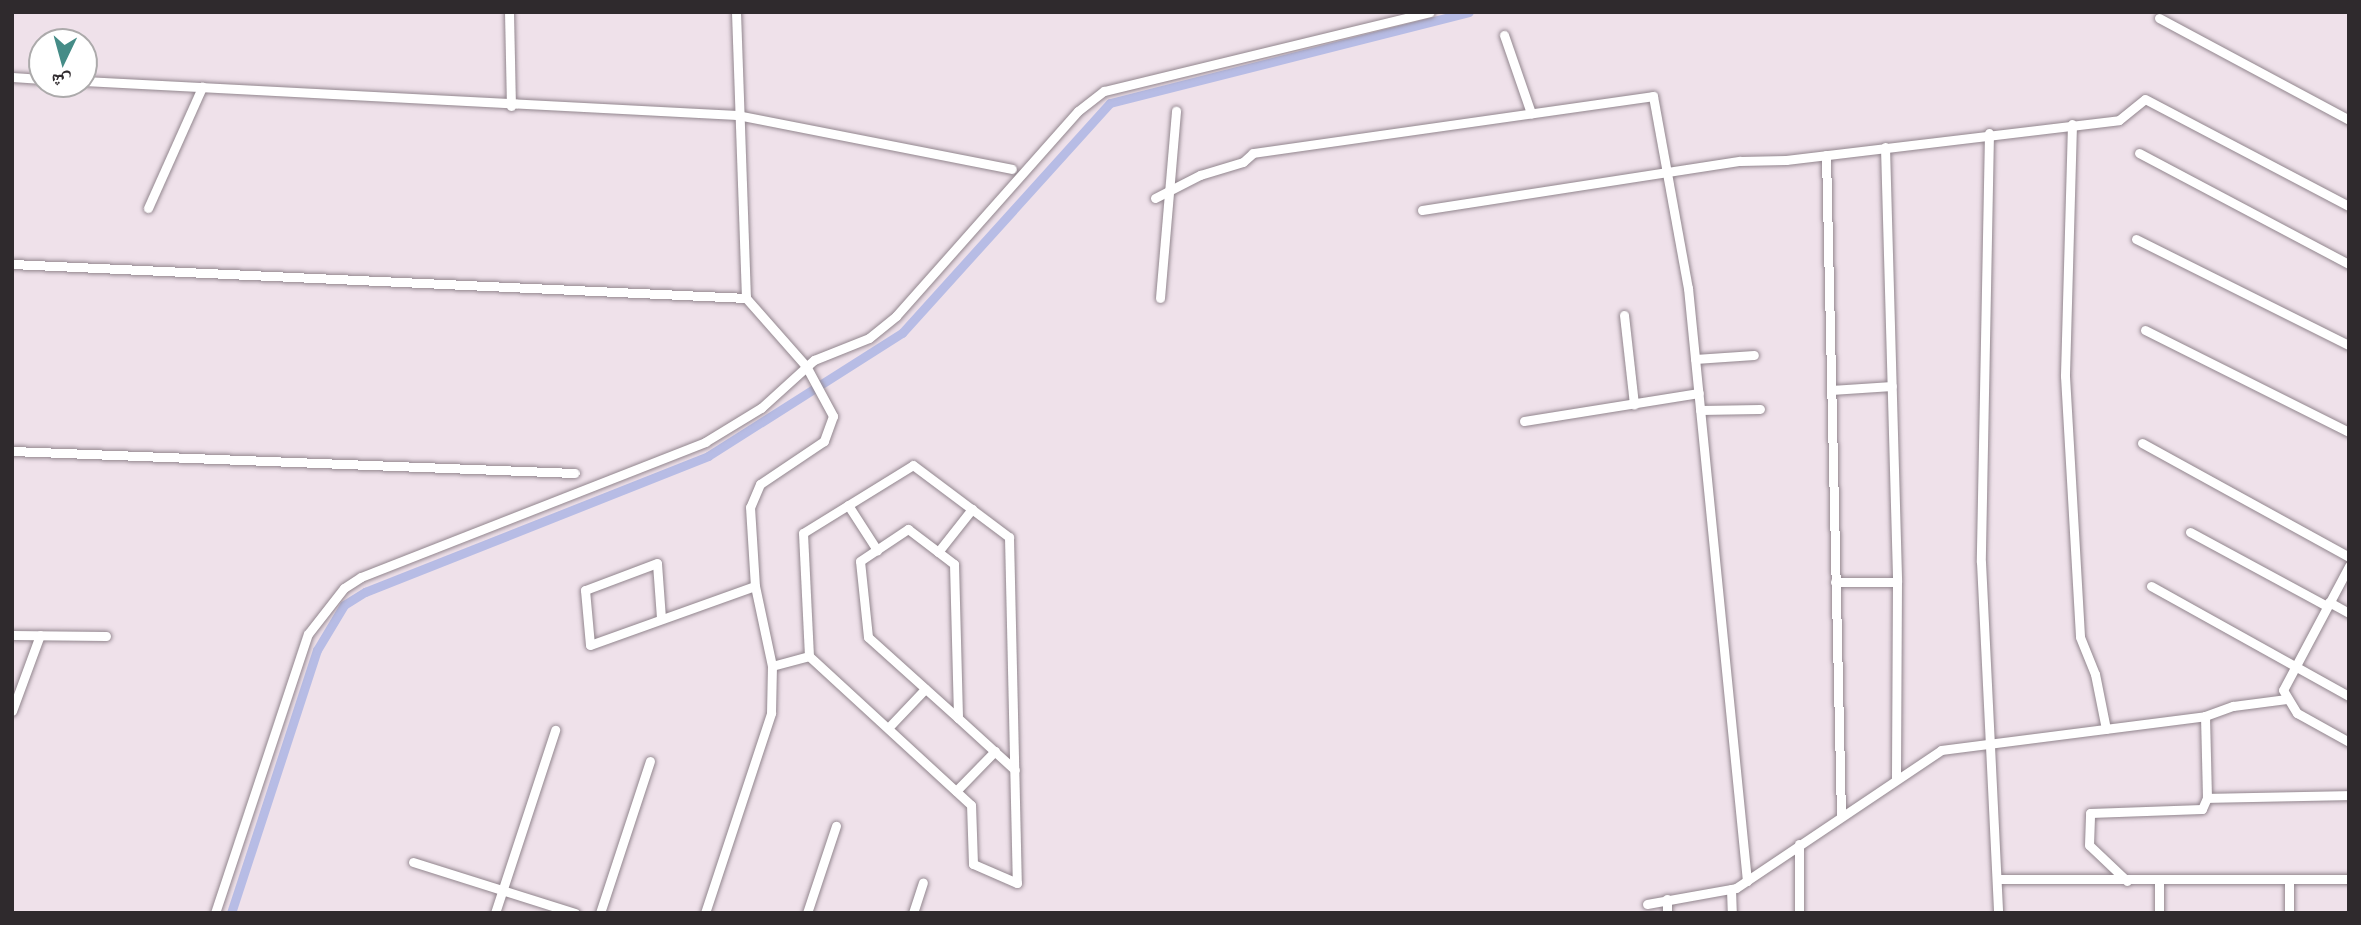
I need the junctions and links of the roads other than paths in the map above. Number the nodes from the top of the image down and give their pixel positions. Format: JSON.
{"nodes":[{"id":1,"x":509,"y":12,"type":"edge"},
{"id":2,"x":736,"y":12,"type":"edge"},
{"id":3,"x":1430,"y":12,"type":"edge"},
{"id":4,"x":2159,"y":18,"type":"dead end"},
{"id":5,"x":1504,"y":35,"type":"dead end"},
{"id":6,"x":98,"y":82,"type":"edge"},
{"id":7,"x":202,"y":87,"type":"junction"},
{"id":8,"x":511,"y":106,"type":"junction"},
{"id":9,"x":1176,"y":111,"type":"dead end"},
{"id":10,"x":1531,"y":113,"type":"junction"},
{"id":11,"x":737,"y":115,"type":"junction"},
{"id":12,"x":2349,"y":120,"type":"edge"},
{"id":13,"x":2072,"y":124,"type":"junction"},
{"id":14,"x":1989,"y":133,"type":"junction"},
{"id":15,"x":1885,"y":147,"type":"junction"},
{"id":16,"x":2139,"y":153,"type":"dead end"},
{"id":17,"x":1826,"y":155,"type":"junction"},
{"id":18,"x":1012,"y":169,"type":"dead end"},
{"id":19,"x":1667,"y":172,"type":"junction"},
{"id":20,"x":1170,"y":190,"type":"junction"},
{"id":21,"x":1155,"y":198,"type":"dead end"},
{"id":22,"x":2349,"y":206,"type":"edge"},
{"id":23,"x":148,"y":208,"type":"dead end"},
{"id":24,"x":1422,"y":210,"type":"dead end"},
{"id":25,"x":2136,"y":239,"type":"dead end"},
{"id":26,"x":12,"y":264,"type":"edge"},
{"id":27,"x":2349,"y":264,"type":"edge"},
{"id":28,"x":746,"y":298,"type":"junction"},
{"id":29,"x":1160,"y":298,"type":"dead end"},
{"id":30,"x":1624,"y":315,"type":"dead end"},
{"id":31,"x":2146,"y":330,"type":"dead end"},
{"id":32,"x":2349,"y":345,"type":"edge"},
{"id":33,"x":1754,"y":355,"type":"dead end"},
{"id":34,"x":1695,"y":359,"type":"junction"},
{"id":35,"x":807,"y":370,"type":"junction"},
{"id":36,"x":1892,"y":386,"type":"junction"},
{"id":37,"x":1831,"y":390,"type":"junction"},
{"id":38,"x":1699,"y":393,"type":"junction"},
{"id":39,"x":1634,"y":404,"type":"junction"},
{"id":40,"x":1760,"y":409,"type":"dead end"},
{"id":41,"x":1700,"y":410,"type":"junction"},
{"id":42,"x":1524,"y":421,"type":"dead end"},
{"id":43,"x":2349,"y":432,"type":"edge"},
{"id":44,"x":2141,"y":443,"type":"dead end"},
{"id":45,"x":12,"y":451,"type":"edge"},
{"id":46,"x":575,"y":473,"type":"dead end"},
{"id":47,"x":848,"y":505,"type":"junction"},
{"id":48,"x":972,"y":509,"type":"junction"},
{"id":49,"x":2190,"y":532,"type":"dead end"},
{"id":50,"x":877,"y":550,"type":"junction"},
{"id":51,"x":938,"y":552,"type":"junction"},
{"id":52,"x":2349,"y":556,"type":"edge"},
{"id":53,"x":2349,"y":566,"type":"edge"},
{"id":54,"x":1835,"y":582,"type":"junction"},
{"id":55,"x":1897,"y":582,"type":"junction"},
{"id":56,"x":755,"y":586,"type":"junction"},
{"id":57,"x":2151,"y":586,"type":"dead end"},
{"id":58,"x":2328,"y":604,"type":"junction"},
{"id":59,"x":2349,"y":613,"type":"edge"},
{"id":60,"x":661,"y":618,"type":"junction"},
{"id":61,"x":12,"y":635,"type":"edge"},
{"id":62,"x":40,"y":635,"type":"junction"},
{"id":63,"x":106,"y":636,"type":"dead end"},
{"id":64,"x":809,"y":656,"type":"junction"},
{"id":65,"x":772,"y":666,"type":"junction"},
{"id":66,"x":2293,"y":666,"type":"junction"},
{"id":67,"x":925,"y":689,"type":"junction"},
{"id":68,"x":2349,"y":696,"type":"edge"},
{"id":69,"x":2287,"y":699,"type":"junction"},
{"id":70,"x":12,"y":711,"type":"edge"},
{"id":71,"x":2205,"y":716,"type":"junction"},
{"id":72,"x":958,"y":718,"type":"junction"},
{"id":73,"x":888,"y":728,"type":"junction"},
{"id":74,"x":2106,"y":729,"type":"junction"},
{"id":75,"x":555,"y":730,"type":"dead end"},
{"id":76,"x":2349,"y":742,"type":"edge"},
{"id":77,"x":1990,"y":743,"type":"junction"},
{"id":78,"x":995,"y":751,"type":"junction"},
{"id":79,"x":650,"y":761,"type":"dead end"},
{"id":80,"x":1015,"y":770,"type":"junction"},
{"id":81,"x":1896,"y":779,"type":"junction"},
{"id":82,"x":956,"y":791,"type":"junction"},
{"id":83,"x":2349,"y":795,"type":"edge"},
{"id":84,"x":2207,"y":798,"type":"junction"},
{"id":85,"x":1841,"y":816,"type":"junction"},
{"id":86,"x":836,"y":826,"type":"dead end"},
{"id":87,"x":1799,"y":845,"type":"junction"},
{"id":88,"x":413,"y":862,"type":"dead end"},
{"id":89,"x":1997,"y":879,"type":"junction"},
{"id":90,"x":2289,"y":879,"type":"junction"},
{"id":91,"x":2349,"y":879,"type":"edge"},
{"id":92,"x":1747,"y":881,"type":"junction"},
{"id":93,"x":2127,"y":881,"type":"junction"},
{"id":94,"x":2159,"y":881,"type":"junction"},
{"id":95,"x":923,"y":883,"type":"dead end"},
{"id":96,"x":1731,"y":889,"type":"junction"},
{"id":97,"x":503,"y":890,"type":"junction"},
{"id":98,"x":1667,"y":899,"type":"junction"},
{"id":99,"x":1647,"y":904,"type":"dead end"},
{"id":100,"x":215,"y":913,"type":"edge"},
{"id":101,"x":495,"y":913,"type":"edge"},
{"id":102,"x":575,"y":913,"type":"edge"},
{"id":103,"x":600,"y":913,"type":"edge"},
{"id":104,"x":705,"y":913,"type":"edge"},
{"id":105,"x":807,"y":913,"type":"edge"},
{"id":106,"x":913,"y":913,"type":"edge"},
{"id":107,"x":1667,"y":913,"type":"edge"},
{"id":108,"x":1731,"y":913,"type":"edge"},
{"id":109,"x":1799,"y":913,"type":"edge"},
{"id":110,"x":1998,"y":913,"type":"edge"},
{"id":111,"x":2158,"y":913,"type":"edge"},
{"id":112,"x":2289,"y":913,"type":"edge"}],
"edges":[{"from":1,"to":8,"type":"street"},
{"from":2,"to":11,"type":"street"},
{"from":3,"to":35,"type":"street"},
{"from":4,"to":12,"type":"street"},
{"from":5,"to":10,"type":"street"},
{"from":6,"to":7,"type":"street"},
{"from":7,"to":8,"type":"street"},
{"from":7,"to":23,"type":"street"},
{"from":8,"to":11,"type":"street"},
{"from":9,"to":20,"type":"street"},
{"from":10,"to":19,"type":"street"},
{"from":10,"to":20,"type":"street"},
{"from":11,"to":18,"type":"street"},
{"from":11,"to":28,"type":"street"},
{"from":13,"to":14,"type":"street"},
{"from":13,"to":22,"type":"street"},
{"from":13,"to":74,"type":"street"},
{"from":14,"to":15,"type":"street"},
{"from":14,"to":77,"type":"street"},
{"from":15,"to":17,"type":"street"},
{"from":15,"to":36,"type":"street"},
{"from":16,"to":27,"type":"street"},
{"from":17,"to":19,"type":"street"},
{"from":17,"to":37,"type":"street"},
{"from":19,"to":24,"type":"street"},
{"from":19,"to":34,"type":"street"},
{"from":20,"to":21,"type":"street"},
{"from":20,"to":29,"type":"street"},
{"from":25,"to":32,"type":"street"},
{"from":26,"to":28,"type":"street"},
{"from":28,"to":35,"type":"street"},
{"from":30,"to":39,"type":"street"},
{"from":31,"to":43,"type":"street"},
{"from":33,"to":34,"type":"street"},
{"from":34,"to":38,"type":"street"},
{"from":35,"to":56,"type":"street"},
{"from":35,"to":100,"type":"street"},
{"from":36,"to":37,"type":"street"},
{"from":36,"to":55,"type":"street"},
{"from":37,"to":54,"type":"street"},
{"from":38,"to":39,"type":"street"},
{"from":38,"to":41,"type":"street"},
{"from":39,"to":42,"type":"street"},
{"from":40,"to":41,"type":"street"},
{"from":41,"to":92,"type":"street"},
{"from":44,"to":52,"type":"street"},
{"from":45,"to":46,"type":"street"},
{"from":47,"to":48,"type":"street"},
{"from":47,"to":50,"type":"street"},
{"from":47,"to":64,"type":"street"},
{"from":48,"to":51,"type":"street"},
{"from":48,"to":80,"type":"street"},
{"from":49,"to":58,"type":"street"},
{"from":50,"to":51,"type":"street"},
{"from":50,"to":67,"type":"street"},
{"from":51,"to":72,"type":"street"},
{"from":53,"to":58,"type":"street"},
{"from":54,"to":55,"type":"street"},
{"from":54,"to":85,"type":"street"},
{"from":55,"to":81,"type":"street"},
{"from":56,"to":60,"type":"street"},
{"from":56,"to":65,"type":"street"},
{"from":57,"to":66,"type":"street"},
{"from":58,"to":59,"type":"street"},
{"from":58,"to":66,"type":"street"},
{"from":60,"to":60,"type":"street"},
{"from":61,"to":62,"type":"street"},
{"from":62,"to":63,"type":"street"},
{"from":62,"to":70,"type":"street"},
{"from":64,"to":65,"type":"street"},
{"from":64,"to":73,"type":"street"},
{"from":65,"to":104,"type":"street"},
{"from":66,"to":68,"type":"street"},
{"from":66,"to":69,"type":"street"},
{"from":67,"to":72,"type":"street"},
{"from":67,"to":73,"type":"street"},
{"from":69,"to":71,"type":"street"},
{"from":69,"to":76,"type":"street"},
{"from":71,"to":74,"type":"street"},
{"from":71,"to":84,"type":"street"},
{"from":72,"to":78,"type":"street"},
{"from":73,"to":82,"type":"street"},
{"from":74,"to":77,"type":"street"},
{"from":75,"to":97,"type":"street"},
{"from":77,"to":81,"type":"street"},
{"from":77,"to":89,"type":"street"},
{"from":78,"to":80,"type":"street"},
{"from":78,"to":82,"type":"street"},
{"from":79,"to":103,"type":"street"},
{"from":80,"to":82,"type":"street"},
{"from":81,"to":85,"type":"street"},
{"from":83,"to":84,"type":"street"},
{"from":84,"to":93,"type":"street"},
{"from":85,"to":87,"type":"street"},
{"from":86,"to":105,"type":"street"},
{"from":87,"to":92,"type":"street"},
{"from":87,"to":109,"type":"street"},
{"from":88,"to":97,"type":"street"},
{"from":89,"to":93,"type":"street"},
{"from":89,"to":110,"type":"street"},
{"from":90,"to":91,"type":"street"},
{"from":90,"to":94,"type":"street"},
{"from":90,"to":112,"type":"street"},
{"from":92,"to":96,"type":"street"},
{"from":93,"to":94,"type":"street"},
{"from":94,"to":111,"type":"street"},
{"from":95,"to":106,"type":"street"},
{"from":96,"to":98,"type":"street"},
{"from":96,"to":108,"type":"street"},
{"from":97,"to":101,"type":"street"},
{"from":97,"to":102,"type":"street"},
{"from":98,"to":99,"type":"street"},
{"from":98,"to":107,"type":"street"}]}
